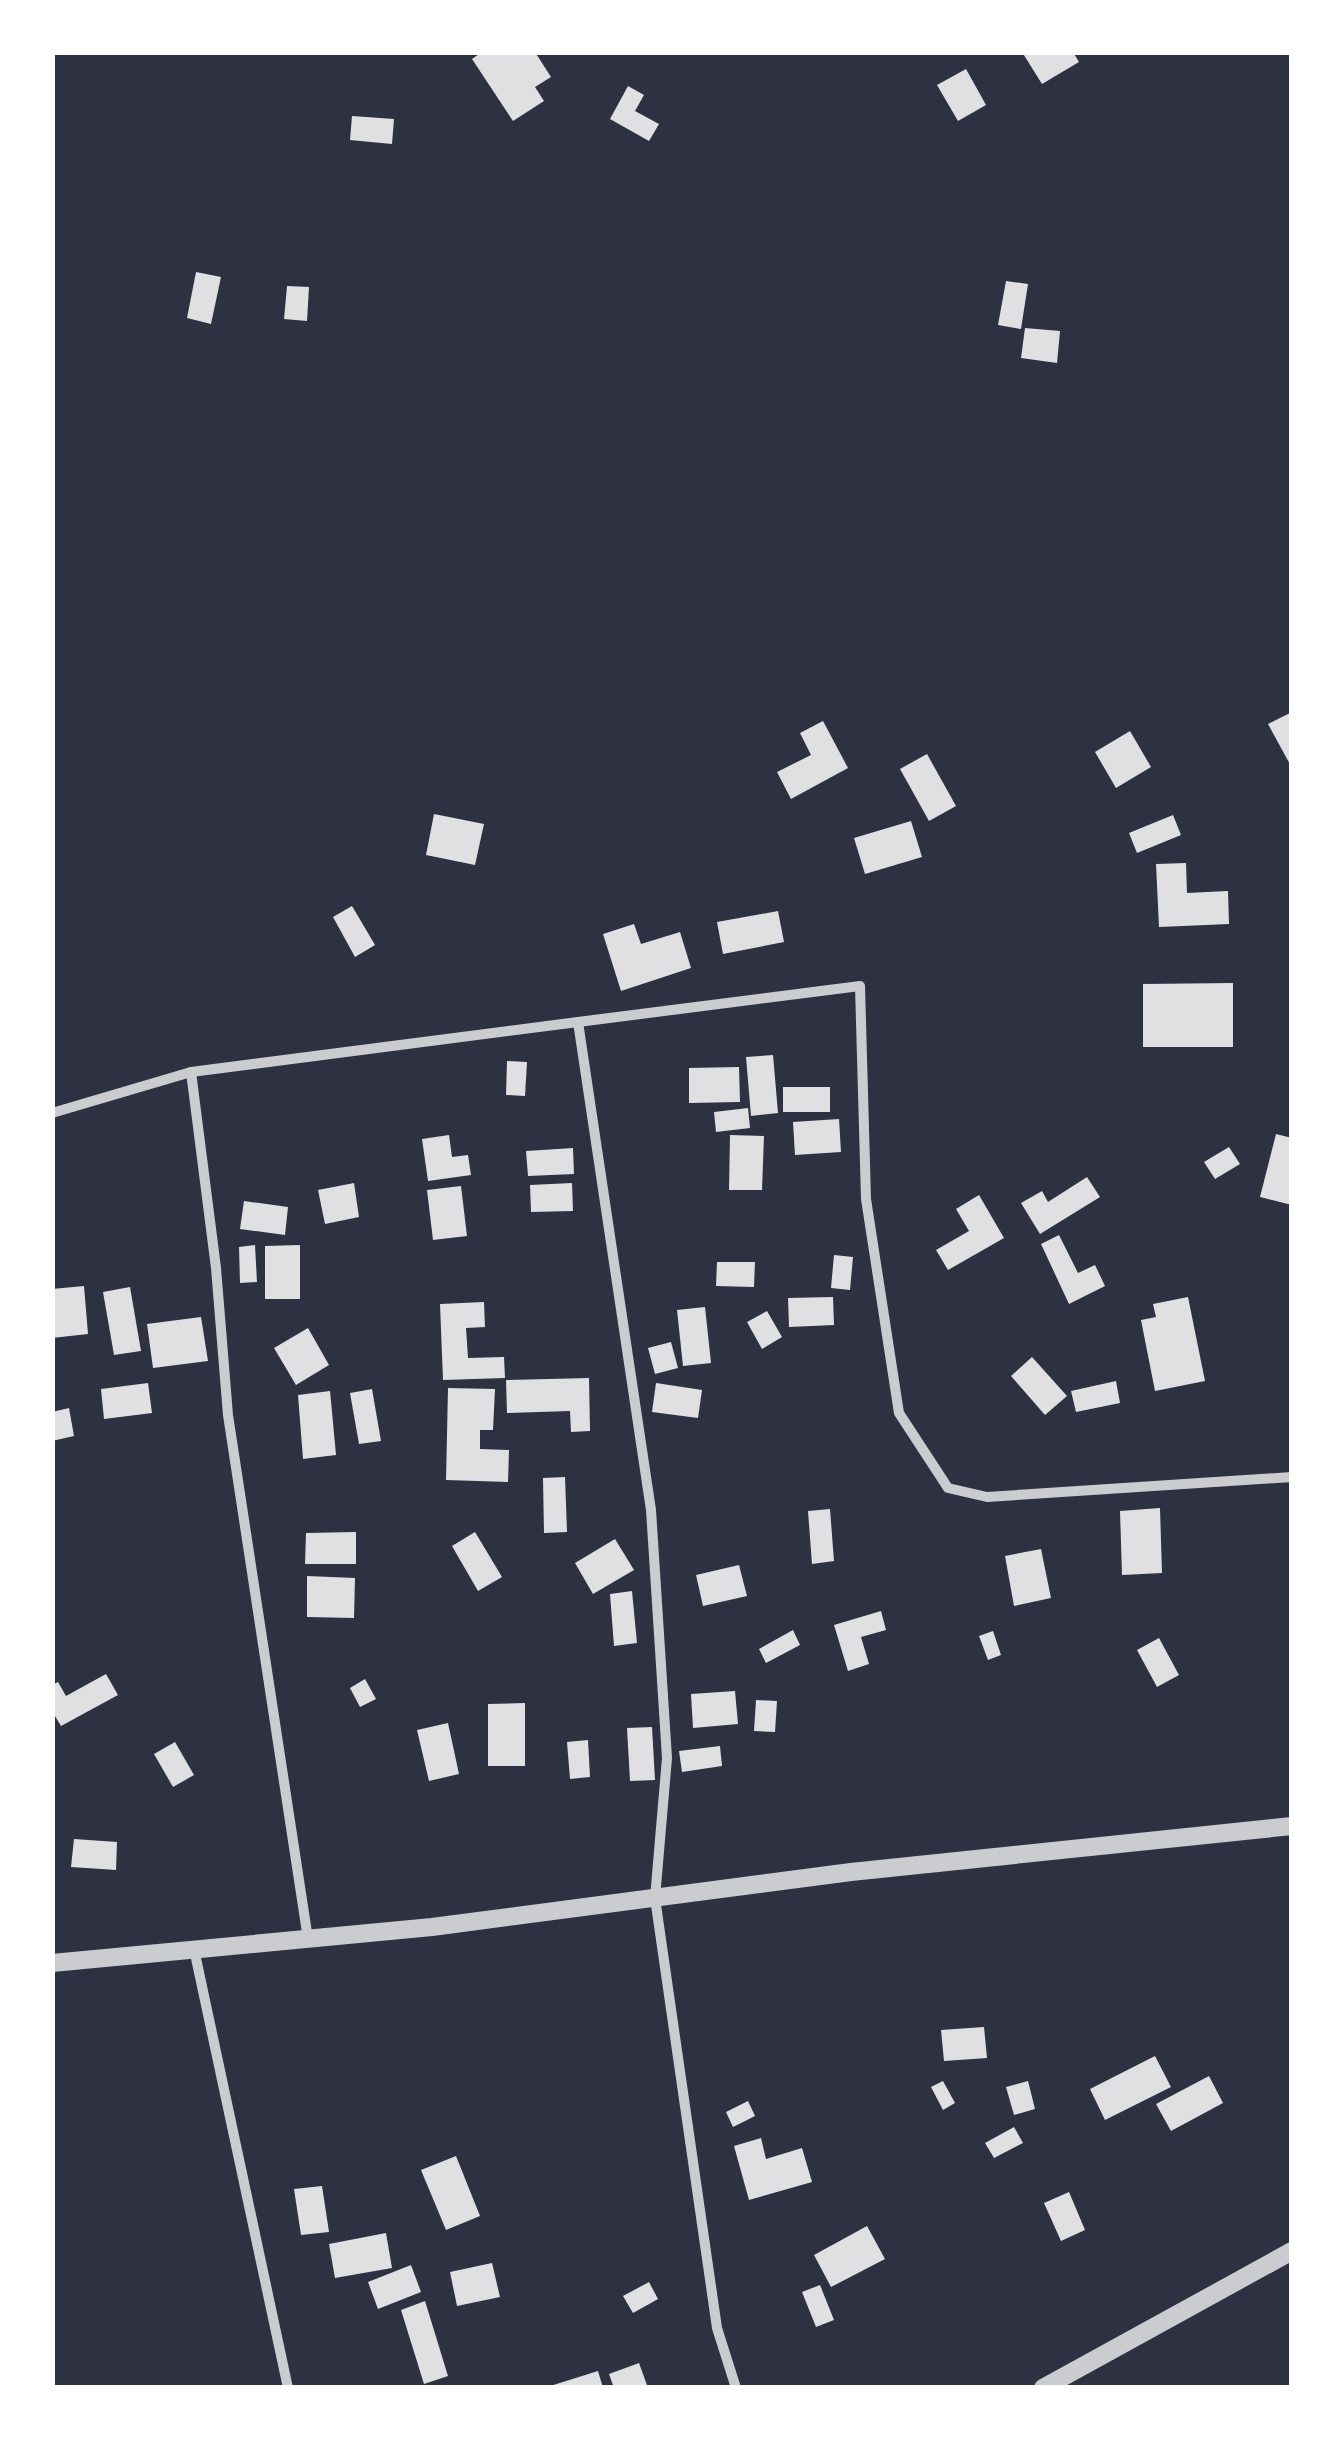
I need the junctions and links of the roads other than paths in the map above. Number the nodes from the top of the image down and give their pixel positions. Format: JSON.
{"nodes":[{"id":1,"x":578,"y":1022,"type":"junction"},
{"id":2,"x":191,"y":1072,"type":"junction"},
{"id":3,"x":52,"y":1112,"type":"edge"},
{"id":4,"x":1292,"y":1477,"type":"edge"},
{"id":5,"x":1292,"y":1826,"type":"edge"},
{"id":6,"x":655,"y":1898,"type":"junction"},
{"id":7,"x":308,"y":1939,"type":"junction"},
{"id":8,"x":194,"y":1949,"type":"junction"},
{"id":9,"x":52,"y":1962,"type":"edge"},
{"id":10,"x":1292,"y":2251,"type":"edge"},
{"id":11,"x":288,"y":2388,"type":"edge"},
{"id":12,"x":736,"y":2388,"type":"edge"},
{"id":13,"x":1043,"y":2388,"type":"edge"}],
"edges":[{"from":1,"to":2,"type":"street"},
{"from":1,"to":4,"type":"street"},
{"from":1,"to":6,"type":"street"},
{"from":2,"to":3,"type":"street"},
{"from":2,"to":7,"type":"street"},
{"from":5,"to":6,"type":"street"},
{"from":6,"to":7,"type":"street"},
{"from":6,"to":12,"type":"street"},
{"from":7,"to":8,"type":"street"},
{"from":8,"to":9,"type":"street"},
{"from":8,"to":11,"type":"street"},
{"from":10,"to":13,"type":"street"}]}
